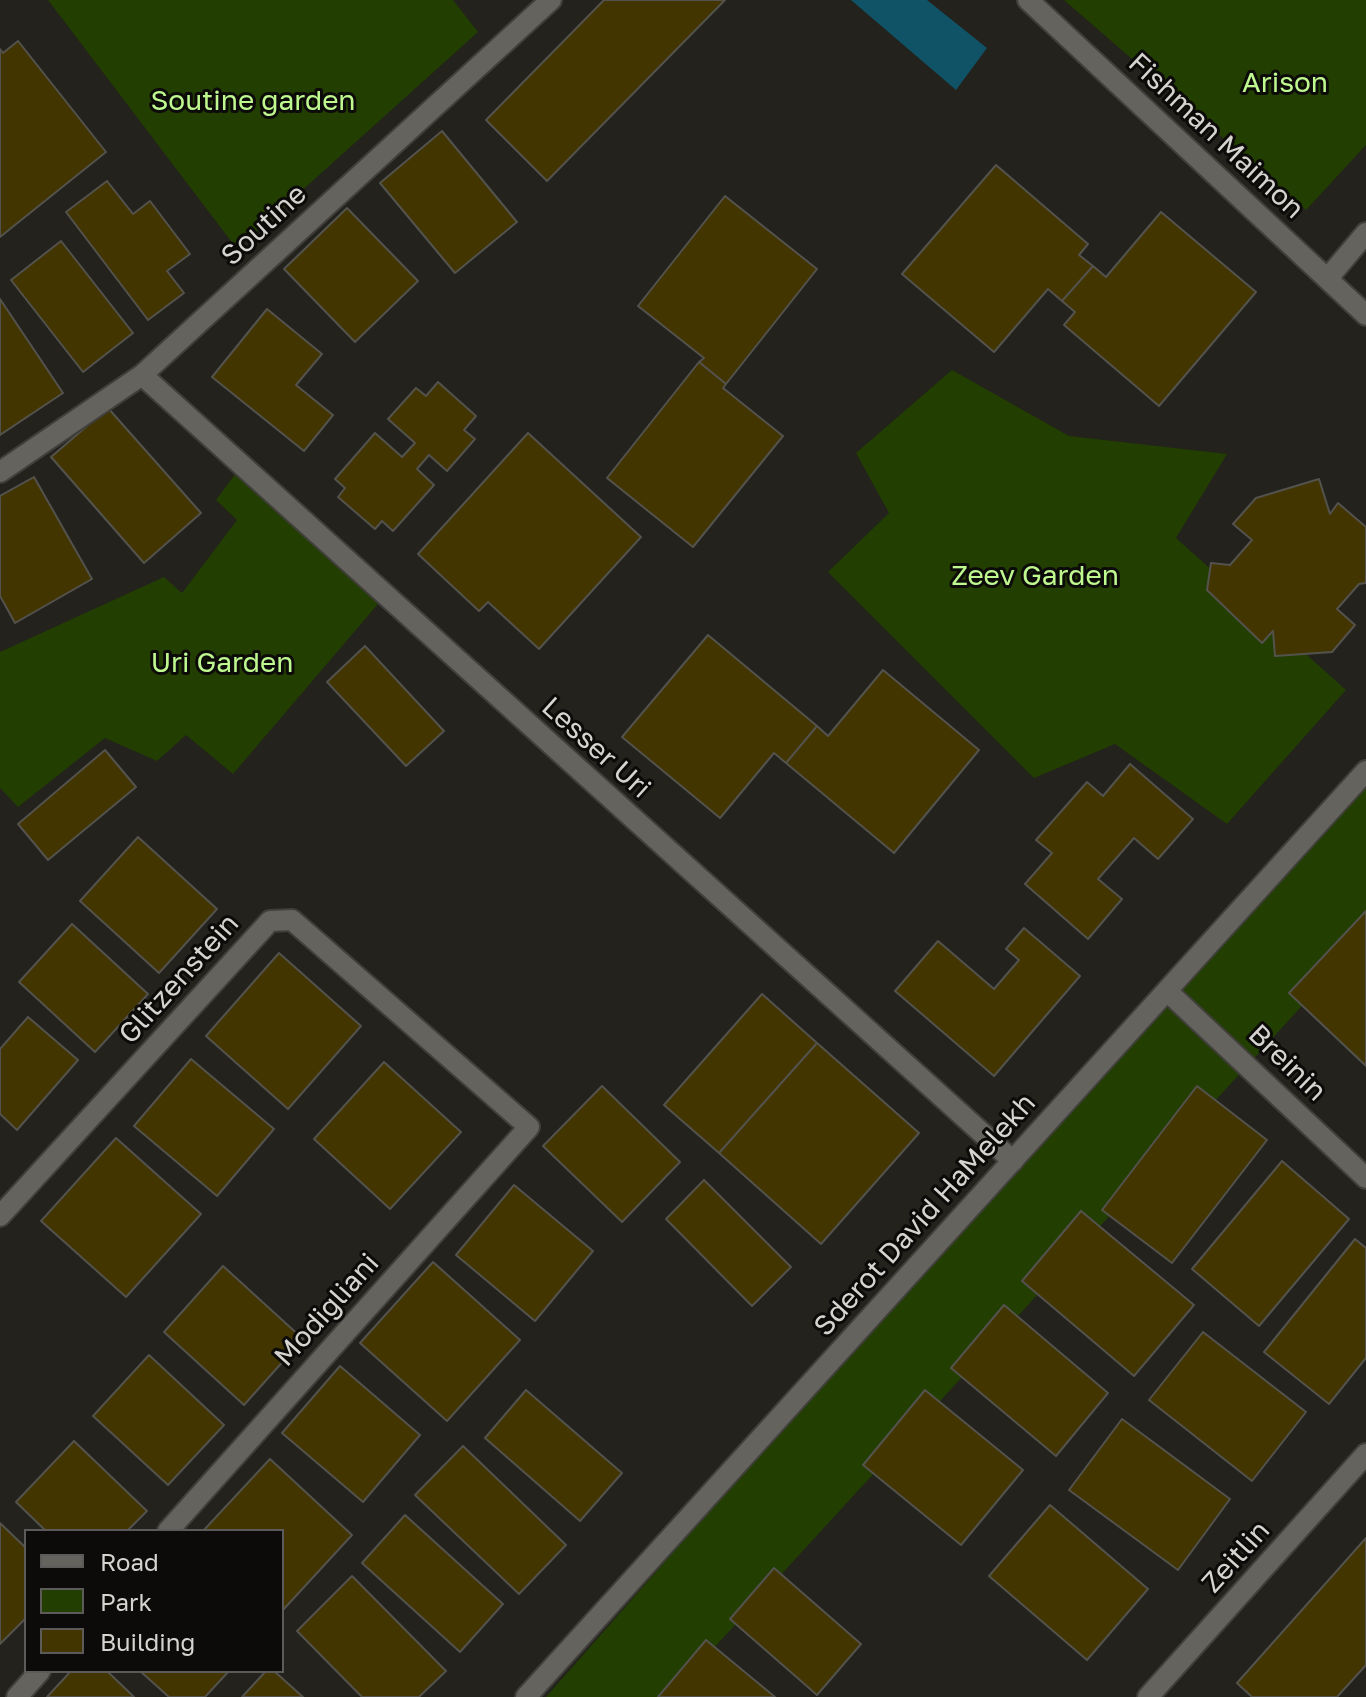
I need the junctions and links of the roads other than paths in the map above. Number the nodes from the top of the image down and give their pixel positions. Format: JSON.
{"nodes":[{"id":1,"x":551,"y":0,"type":"edge"},
{"id":2,"x":1028,"y":0,"type":"edge"},
{"id":3,"x":1366,"y":233,"type":"edge"},
{"id":4,"x":1328,"y":278,"type":"junction"},
{"id":5,"x":1366,"y":315,"type":"edge"},
{"id":6,"x":142,"y":375,"type":"junction"},
{"id":7,"x":0,"y":472,"type":"edge"},
{"id":8,"x":1366,"y":771,"type":"edge"},
{"id":9,"x":1167,"y":991,"type":"junction"},
{"id":10,"x":529,"y":1127,"type":"joint"},
{"id":11,"x":1013,"y":1161,"type":"junction"},
{"id":12,"x":1366,"y":1178,"type":"edge"},
{"id":13,"x":0,"y":1216,"type":"edge"},
{"id":14,"x":1366,"y":1454,"type":"edge"},
{"id":15,"x":170,"y":1529,"type":"edge"},
{"id":16,"x":38,"y":1673,"type":"edge"},
{"id":17,"x":17,"y":1697,"type":"edge"},
{"id":18,"x":526,"y":1697,"type":"edge"},
{"id":19,"x":1148,"y":1697,"type":"edge"}],
"edges":[{"from":1,"to":6,"type":"street","name":"Soutine"},
{"from":2,"to":4,"type":"street","name":"Fishman Maimon"},
{"from":3,"to":4,"type":"street"},
{"from":4,"to":5,"type":"street","name":"Fishman Maimon"},
{"from":6,"to":7,"type":"street","name":"Soutine"},
{"from":6,"to":11,"type":"street","name":"Lesser Uri"},
{"from":8,"to":9,"type":"street","name":"Sderot David HaMelekh"},
{"from":9,"to":11,"type":"street","name":"Sderot David HaMelekh"},
{"from":9,"to":12,"type":"street","name":"Breinin"},
{"from":10,"to":13,"type":"street","name":"Glitzenstein"},
{"from":10,"to":15,"type":"street","name":"Modigliani"},
{"from":11,"to":18,"type":"street","name":"Sderot David HaMelekh"},
{"from":14,"to":19,"type":"street","name":"Zeitlin"},
{"from":16,"to":17,"type":"street"}]}
